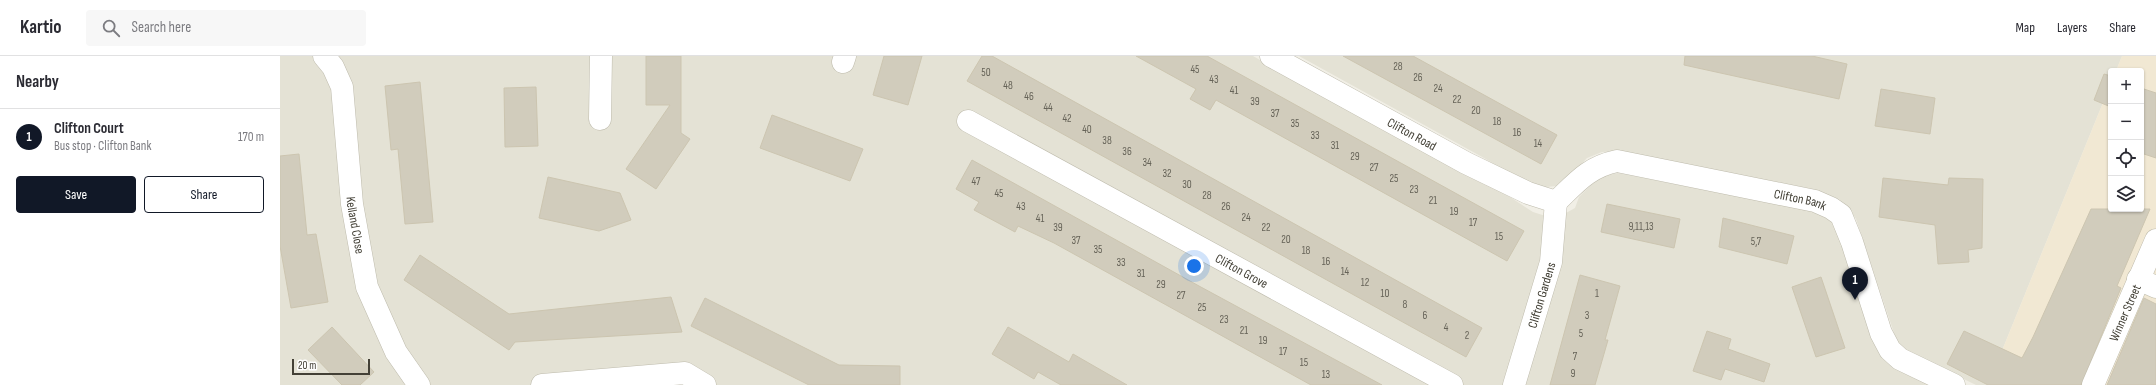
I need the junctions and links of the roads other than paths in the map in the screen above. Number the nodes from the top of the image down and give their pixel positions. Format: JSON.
{"nodes":[{"id":1,"x":324,"y":56,"type":"edge"},
{"id":2,"x":601,"y":56,"type":"edge"},
{"id":3,"x":1271,"y":56,"type":"edge"},
{"id":4,"x":600,"y":119,"type":"dead end"},
{"id":5,"x":968,"y":121,"type":"dead end"},
{"id":6,"x":1556,"y":202,"type":"junction"},
{"id":7,"x":2156,"y":240,"type":"edge"},
{"id":8,"x":2147,"y":283,"type":"edge"},
{"id":9,"x":419,"y":385,"type":"edge"},
{"id":10,"x":542,"y":385,"type":"edge"},
{"id":11,"x":705,"y":385,"type":"edge"},
{"id":12,"x":1452,"y":385,"type":"edge"},
{"id":13,"x":1514,"y":385,"type":"edge"},
{"id":14,"x":1954,"y":385,"type":"edge"},
{"id":15,"x":2093,"y":385,"type":"edge"}],
"edges":[{"from":1,"to":9,"type":"street","name":"Kelland Close"},
{"from":2,"to":4,"type":"street"},
{"from":3,"to":6,"type":"street","name":"Clifton Road"},
{"from":5,"to":12,"type":"street","name":"Clifton Grove"},
{"from":6,"to":13,"type":"street","name":"Clifton Gardens"},
{"from":6,"to":14,"type":"street","name":"Clifton Bank"},
{"from":7,"to":8,"type":"street","name":"Winner Street"},
{"from":8,"to":15,"type":"street","name":"Winner Street"},
{"from":10,"to":11,"type":"street"}]}
